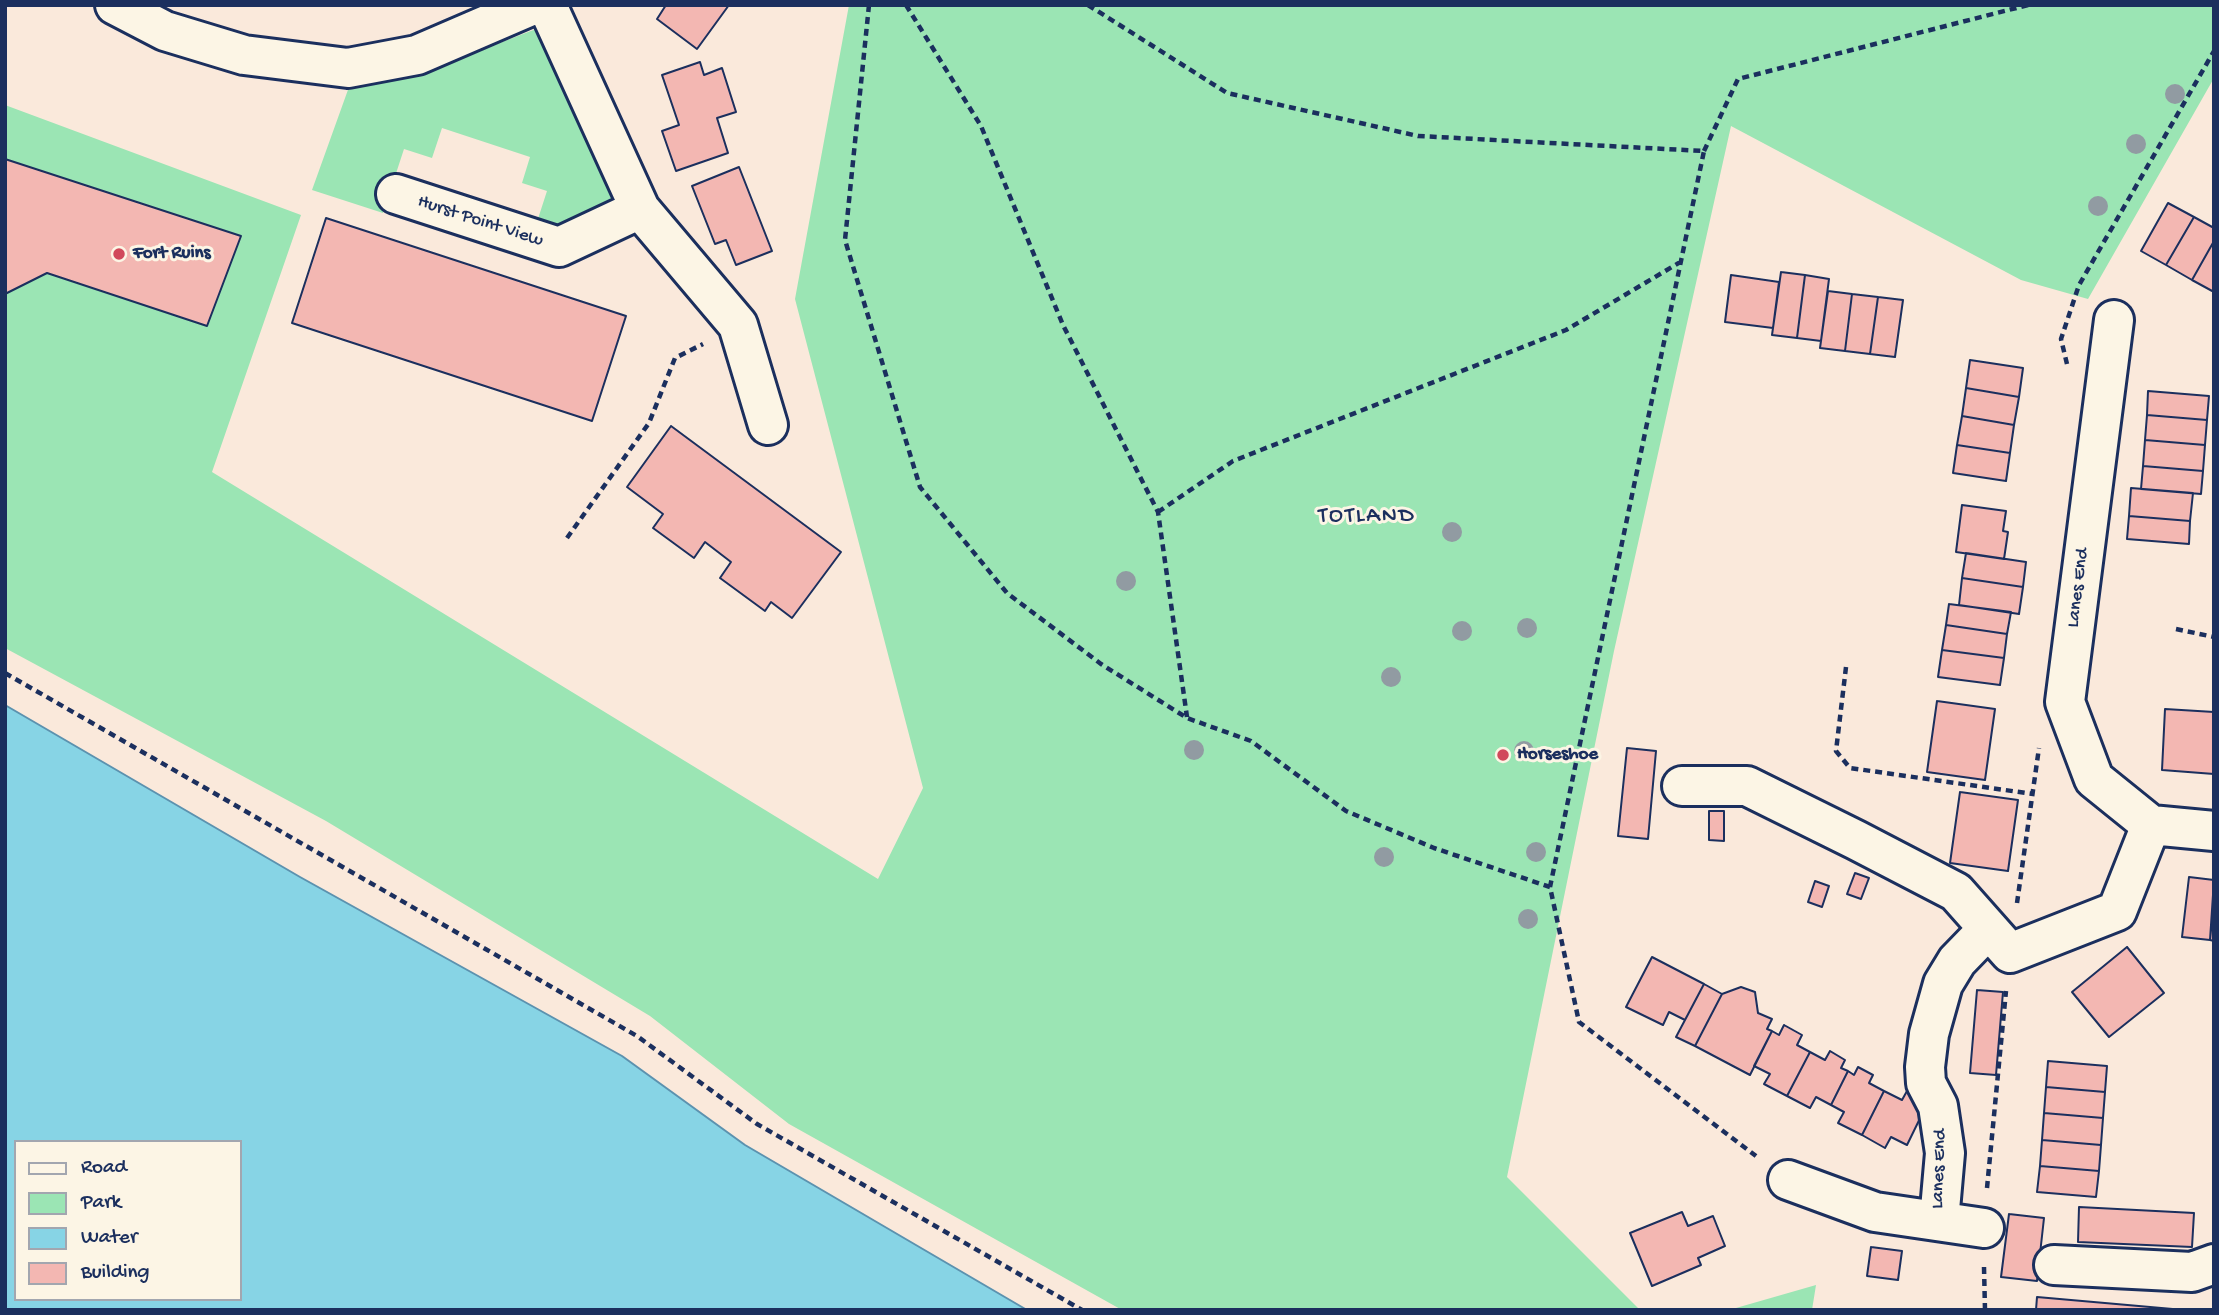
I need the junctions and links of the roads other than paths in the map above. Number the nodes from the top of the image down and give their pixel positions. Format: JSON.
{"nodes":[{"id":1,"x":115,"y":5,"type":"edge"},
{"id":2,"x":533,"y":5,"type":"edge"},
{"id":3,"x":547,"y":5,"type":"edge"},
{"id":4,"x":396,"y":194,"type":"dead end"},
{"id":5,"x":640,"y":209,"type":"junction"},
{"id":6,"x":2114,"y":320,"type":"dead end"},
{"id":7,"x":768,"y":425,"type":"dead end"},
{"id":8,"x":1682,"y":786,"type":"dead end"},
{"id":9,"x":2151,"y":825,"type":"junction"},
{"id":10,"x":2214,"y":831,"type":"edge"},
{"id":11,"x":1999,"y":941,"type":"junction"},
{"id":12,"x":1788,"y":1180,"type":"road end"},
{"id":13,"x":1939,"y":1222,"type":"junction"},
{"id":14,"x":1984,"y":1228,"type":"road end"},
{"id":15,"x":2214,"y":1264,"type":"edge"},
{"id":16,"x":2054,"y":1265,"type":"dead end"}],
"edges":[{"from":1,"to":2,"type":"street"},
{"from":3,"to":5,"type":"street"},
{"from":4,"to":5,"type":"street","name":"Hurst Point View"},
{"from":5,"to":7,"type":"street"},
{"from":6,"to":9,"type":"street","name":"Lanes End"},
{"from":8,"to":11,"type":"street"},
{"from":9,"to":10,"type":"street"},
{"from":9,"to":11,"type":"street","name":"Lanes End"},
{"from":11,"to":13,"type":"street","name":"Lanes End"},
{"from":12,"to":13,"type":"street"},
{"from":13,"to":14,"type":"street"},
{"from":15,"to":16,"type":"street"}]}
